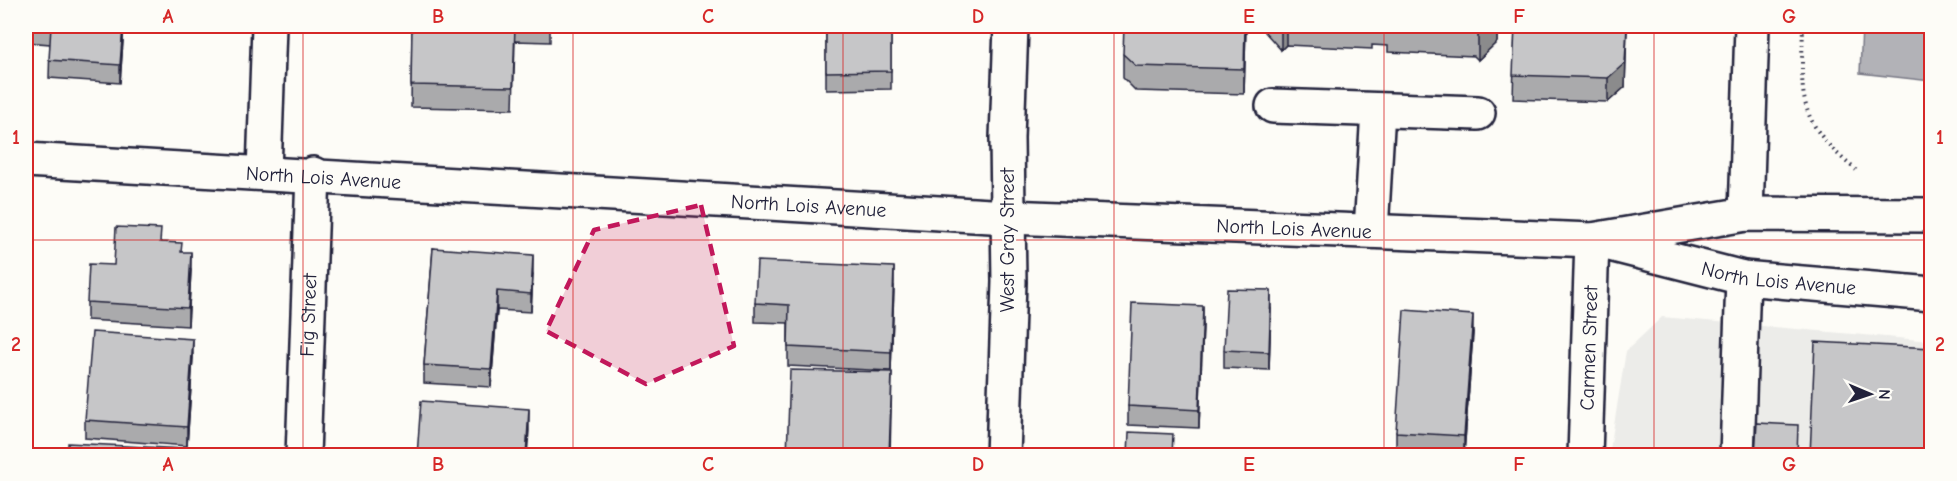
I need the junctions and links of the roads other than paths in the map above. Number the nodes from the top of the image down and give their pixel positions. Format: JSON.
{"nodes":[{"id":1,"x":269,"y":26,"type":"edge"},
{"id":2,"x":1011,"y":26,"type":"edge"},
{"id":3,"x":1752,"y":26,"type":"edge"},
{"id":4,"x":1273,"y":105,"type":"dead end"},
{"id":5,"x":1378,"y":110,"type":"junction"},
{"id":6,"x":1478,"y":113,"type":"dead end"},
{"id":7,"x":26,"y":160,"type":"edge"},
{"id":8,"x":264,"y":172,"type":"junction"},
{"id":9,"x":313,"y":174,"type":"junction"},
{"id":10,"x":1746,"y":214,"type":"junction"},
{"id":11,"x":1932,"y":215,"type":"edge"},
{"id":12,"x":1008,"y":217,"type":"junction"},
{"id":13,"x":1371,"y":231,"type":"junction"},
{"id":14,"x":1592,"y":240,"type":"junction"},
{"id":15,"x":1743,"y":278,"type":"junction"},
{"id":16,"x":1932,"y":294,"type":"edge"},
{"id":17,"x":303,"y":456,"type":"edge"},
{"id":18,"x":1003,"y":456,"type":"edge"},
{"id":19,"x":1585,"y":456,"type":"edge"},
{"id":20,"x":1737,"y":456,"type":"edge"}],
"edges":[{"from":1,"to":8,"type":"street"},
{"from":2,"to":12,"type":"street","name":"West Gray Street"},
{"from":3,"to":10,"type":"street"},
{"from":4,"to":5,"type":"street"},
{"from":5,"to":6,"type":"street"},
{"from":5,"to":13,"type":"street"},
{"from":7,"to":8,"type":"street","name":"North Lois Avenue"},
{"from":8,"to":9,"type":"street","name":"North Lois Avenue"},
{"from":9,"to":12,"type":"street","name":"North Lois Avenue"},
{"from":9,"to":17,"type":"street","name":"Fig Street"},
{"from":10,"to":11,"type":"street","name":"North Lois Avenue"},
{"from":10,"to":14,"type":"street","name":"North Lois Avenue"},
{"from":12,"to":13,"type":"street","name":"North Lois Avenue"},
{"from":12,"to":18,"type":"street","name":"West Gray Street"},
{"from":13,"to":14,"type":"street","name":"North Lois Avenue"},
{"from":14,"to":15,"type":"street","name":"North Lois Avenue"},
{"from":14,"to":19,"type":"street","name":"Carmen Street"},
{"from":15,"to":16,"type":"street","name":"North Lois Avenue"},
{"from":15,"to":20,"type":"street"}]}
